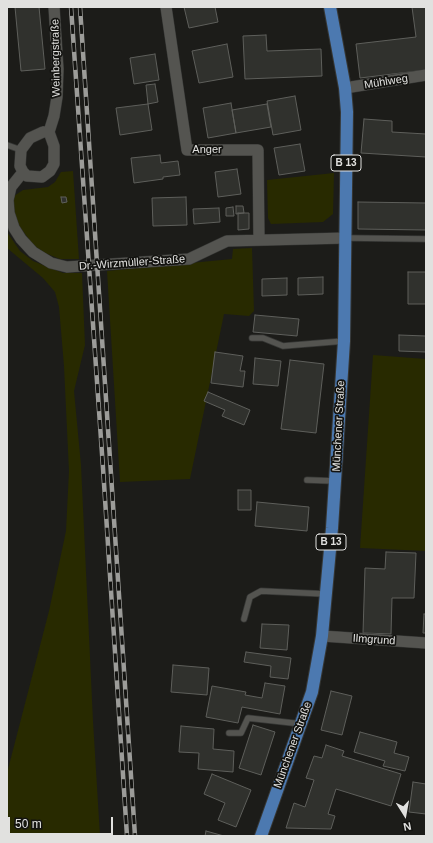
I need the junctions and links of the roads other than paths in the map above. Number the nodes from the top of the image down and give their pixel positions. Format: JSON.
{"nodes":[{"id":1,"x":54,"y":7,"type":"edge"},
{"id":2,"x":166,"y":7,"type":"edge"},
{"id":3,"x":330,"y":7,"type":"edge"},
{"id":4,"x":426,"y":75,"type":"edge"},
{"id":5,"x":345,"y":88,"type":"junction"},
{"id":6,"x":48,"y":132,"type":"junction"},
{"id":7,"x":7,"y":145,"type":"edge"},
{"id":8,"x":21,"y":150,"type":"junction"},
{"id":9,"x":23,"y":172,"type":"junction"},
{"id":10,"x":346,"y":238,"type":"junction"},
{"id":11,"x":426,"y":239,"type":"edge"},
{"id":12,"x":259,"y":240,"type":"junction"},
{"id":13,"x":252,"y":338,"type":"dead end"},
{"id":14,"x":344,"y":341,"type":"junction"},
{"id":15,"x":306,"y":480,"type":"dead end"},
{"id":16,"x":335,"y":481,"type":"junction"},
{"id":17,"x":326,"y":594,"type":"junction"},
{"id":18,"x":244,"y":619,"type":"dead end"},
{"id":19,"x":322,"y":636,"type":"junction"},
{"id":20,"x":426,"y":644,"type":"edge"},
{"id":21,"x":302,"y":724,"type":"junction"},
{"id":22,"x":229,"y":733,"type":"dead end"},
{"id":23,"x":260,"y":836,"type":"edge"}],
"edges":[{"from":1,"to":6,"type":"street","name":"Weinbergstraße"},
{"from":2,"to":12,"type":"street","name":"Anger"},
{"from":3,"to":5,"type":"main road","name":"Münchener Straße","number":"B 13"},
{"from":4,"to":5,"type":"street","name":"Mühlweg"},
{"from":5,"to":10,"type":"main road","name":"Münchener Straße","number":"B 13"},
{"from":6,"to":8,"type":"street"},
{"from":6,"to":9,"type":"street"},
{"from":7,"to":8,"type":"lane"},
{"from":8,"to":9,"type":"street"},
{"from":9,"to":12,"type":"street","name":"Dr.-Wirzmüller-Straße"},
{"from":10,"to":11,"type":"lane"},
{"from":10,"to":12,"type":"street","name":"Dr.-Wirzmüller-Straße"},
{"from":10,"to":14,"type":"main road","name":"Münchener Straße","number":"B 13"},
{"from":13,"to":14,"type":"lane"},
{"from":14,"to":16,"type":"main road","name":"Münchener Straße","number":"B 13"},
{"from":15,"to":16,"type":"lane"},
{"from":16,"to":17,"type":"main road","name":"Münchener Straße","number":"B 13"},
{"from":17,"to":18,"type":"lane"},
{"from":17,"to":19,"type":"main road","name":"Münchener Straße","number":"B 13"},
{"from":19,"to":20,"type":"street","name":"Ilmgrund"},
{"from":19,"to":21,"type":"main road","name":"Münchener Straße","number":"B 13"},
{"from":21,"to":22,"type":"lane"},
{"from":21,"to":23,"type":"main road","name":"Münchener Straße","number":"B 13"}]}
